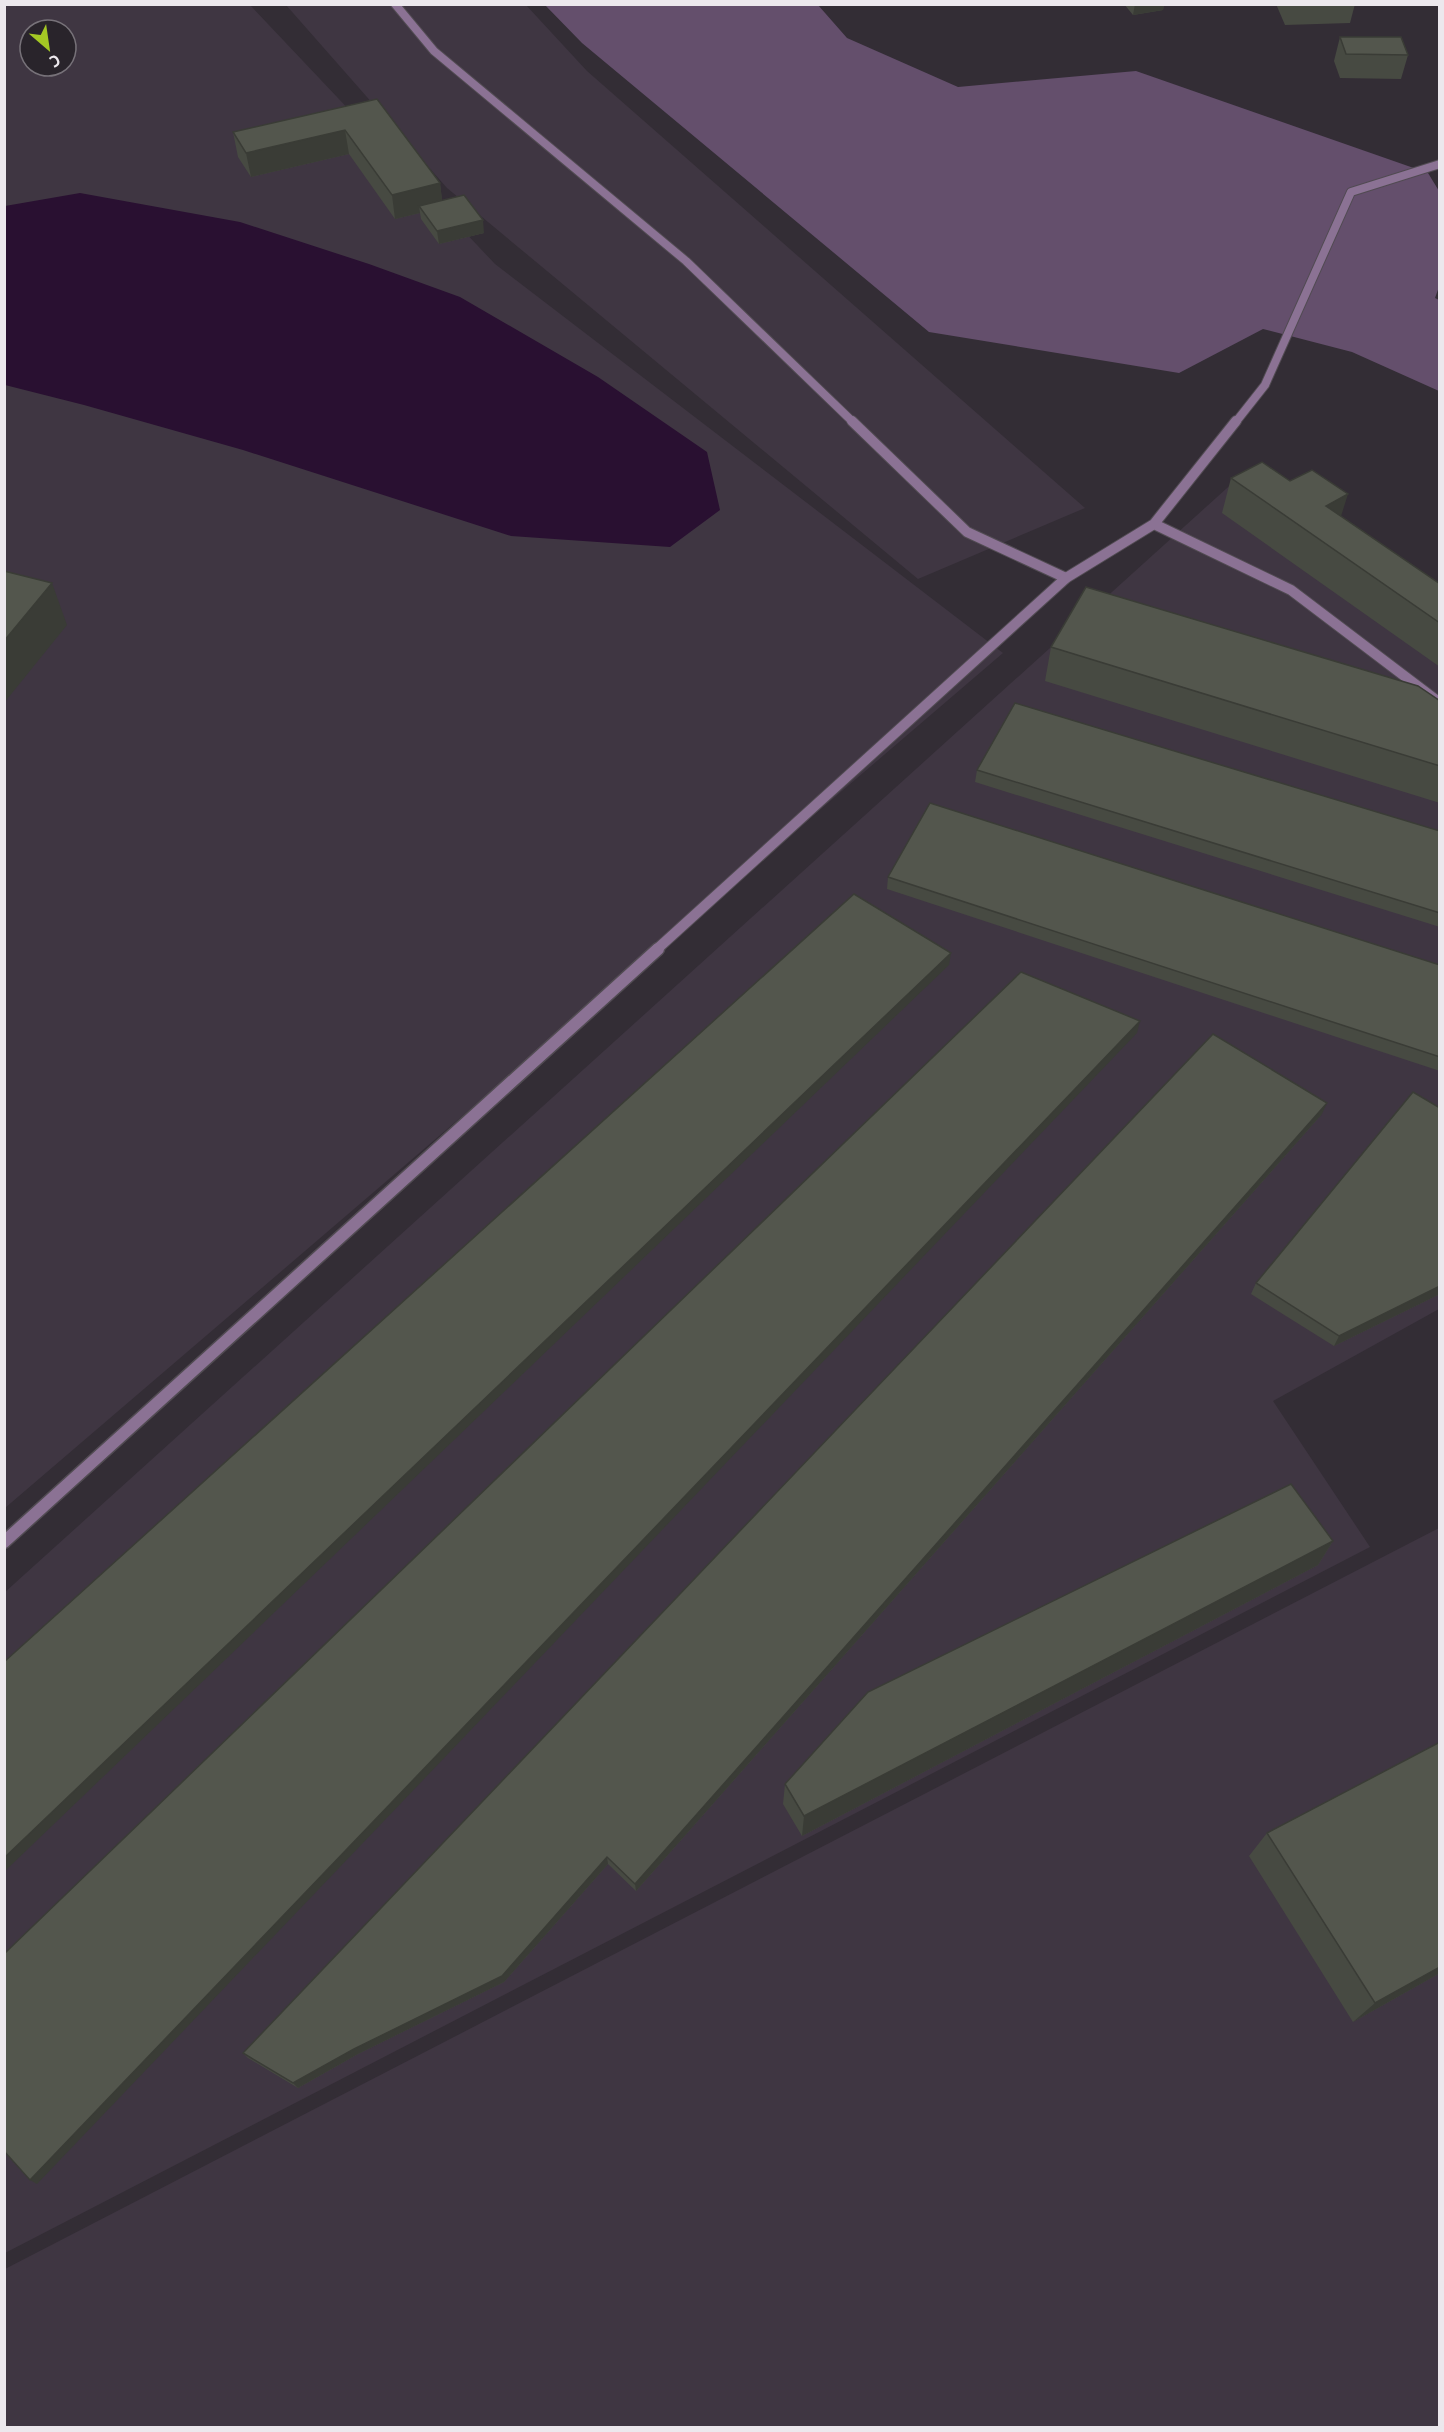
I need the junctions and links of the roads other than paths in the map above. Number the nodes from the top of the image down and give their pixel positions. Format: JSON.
{"nodes":[{"id":1,"x":395,"y":4,"type":"edge"},
{"id":2,"x":1440,"y":164,"type":"edge"},
{"id":3,"x":1154,"y":524,"type":"junction"},
{"id":4,"x":1066,"y":578,"type":"junction"},
{"id":5,"x":1440,"y":703,"type":"edge"},
{"id":6,"x":4,"y":1542,"type":"edge"}],
"edges":[{"from":1,"to":4,"type":"street"},
{"from":2,"to":3,"type":"street"},
{"from":3,"to":4,"type":"street"},
{"from":3,"to":5,"type":"street"},
{"from":4,"to":6,"type":"street"}]}
